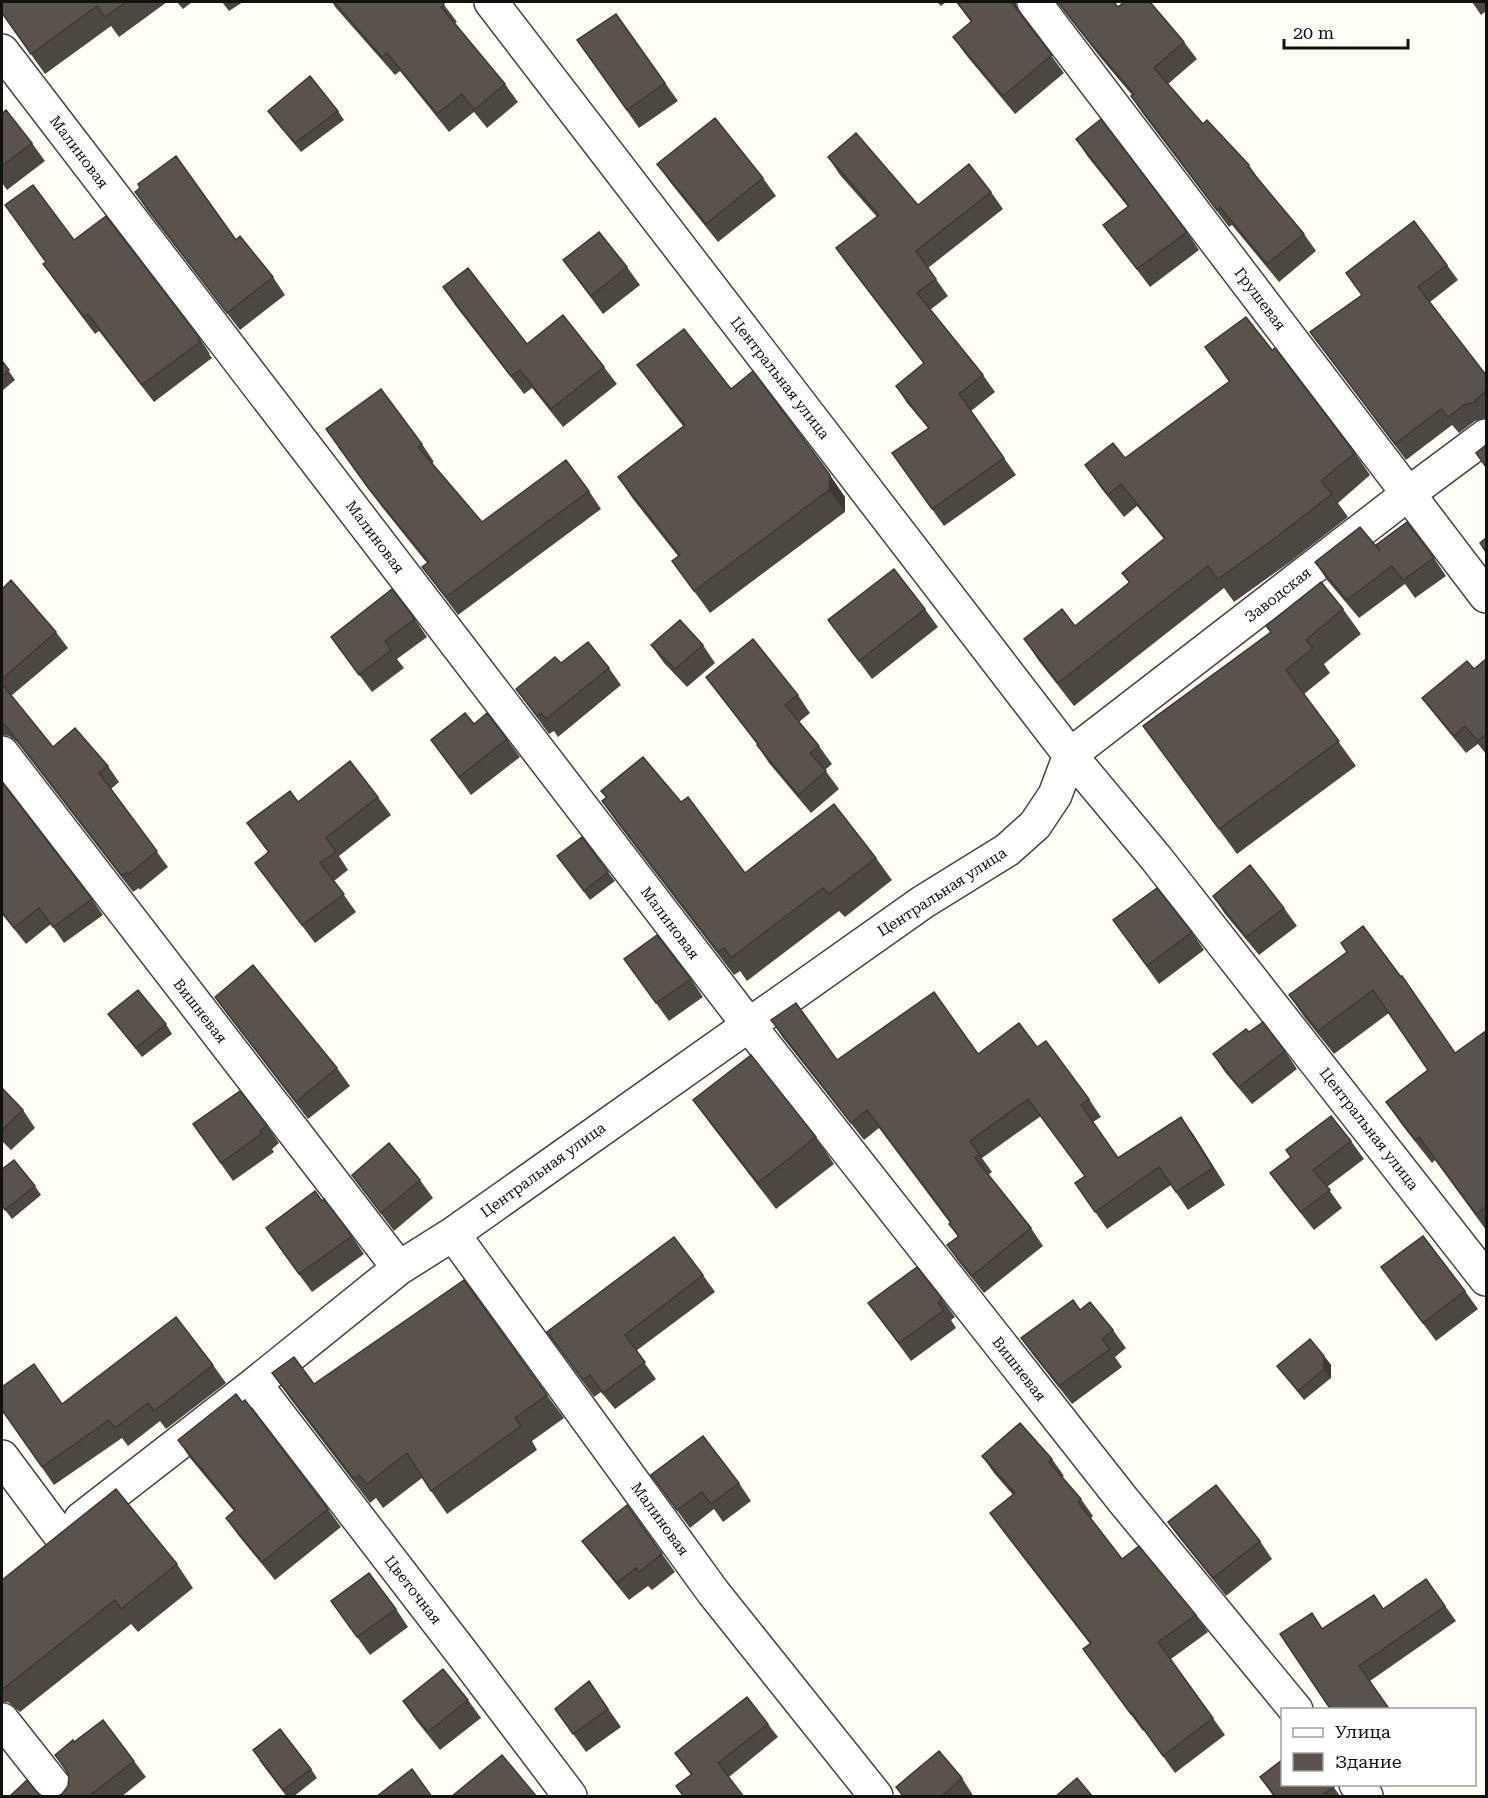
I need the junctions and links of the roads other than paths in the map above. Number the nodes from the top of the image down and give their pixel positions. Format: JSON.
{"nodes":[{"id":1,"x":491,"y":2,"type":"edge"},
{"id":2,"x":1034,"y":2,"type":"edge"},
{"id":3,"x":2,"y":51,"type":"edge"},
{"id":4,"x":1486,"y":436,"type":"edge"},
{"id":5,"x":1408,"y":494,"type":"junction"},
{"id":6,"x":1486,"y":597,"type":"edge"},
{"id":7,"x":2,"y":753,"type":"edge"},
{"id":8,"x":1070,"y":755,"type":"junction"},
{"id":9,"x":748,"y":1024,"type":"junction"},
{"id":10,"x":453,"y":1234,"type":"junction"},
{"id":11,"x":399,"y":1269,"type":"junction"},
{"id":12,"x":1486,"y":1279,"type":"edge"},
{"id":13,"x":255,"y":1384,"type":"junction"},
{"id":14,"x":2,"y":1457,"type":"edge"},
{"id":15,"x":1294,"y":1708,"type":"edge"},
{"id":16,"x":2,"y":1720,"type":"edge"},
{"id":17,"x":62,"y":1797,"type":"edge"},
{"id":18,"x":570,"y":1797,"type":"edge"},
{"id":19,"x":876,"y":1797,"type":"edge"}],
"edges":[{"from":1,"to":8,"type":"street","name":"Центральная улица"},
{"from":2,"to":5,"type":"street","name":"Грушевая"},
{"from":3,"to":9,"type":"street","name":"Малиновая"},
{"from":4,"to":5,"type":"street","name":"Заводская"},
{"from":5,"to":6,"type":"street","name":"Грушевая"},
{"from":5,"to":8,"type":"street","name":"Заводская"},
{"from":7,"to":11,"type":"street","name":"Вишневая"},
{"from":8,"to":9,"type":"street","name":"Центральная улица"},
{"from":8,"to":12,"type":"street","name":"Центральная улица"},
{"from":9,"to":10,"type":"street","name":"Центральная улица"},
{"from":9,"to":15,"type":"street","name":"Вишневая"},
{"from":10,"to":11,"type":"street","name":"Центральная улица"},
{"from":10,"to":19,"type":"street","name":"Малиновая"},
{"from":11,"to":13,"type":"street","name":"Центральная улица"},
{"from":13,"to":14,"type":"street","name":"Центральная улица"},
{"from":13,"to":18,"type":"street","name":"Цветочная"},
{"from":16,"to":17,"type":"street"}]}
